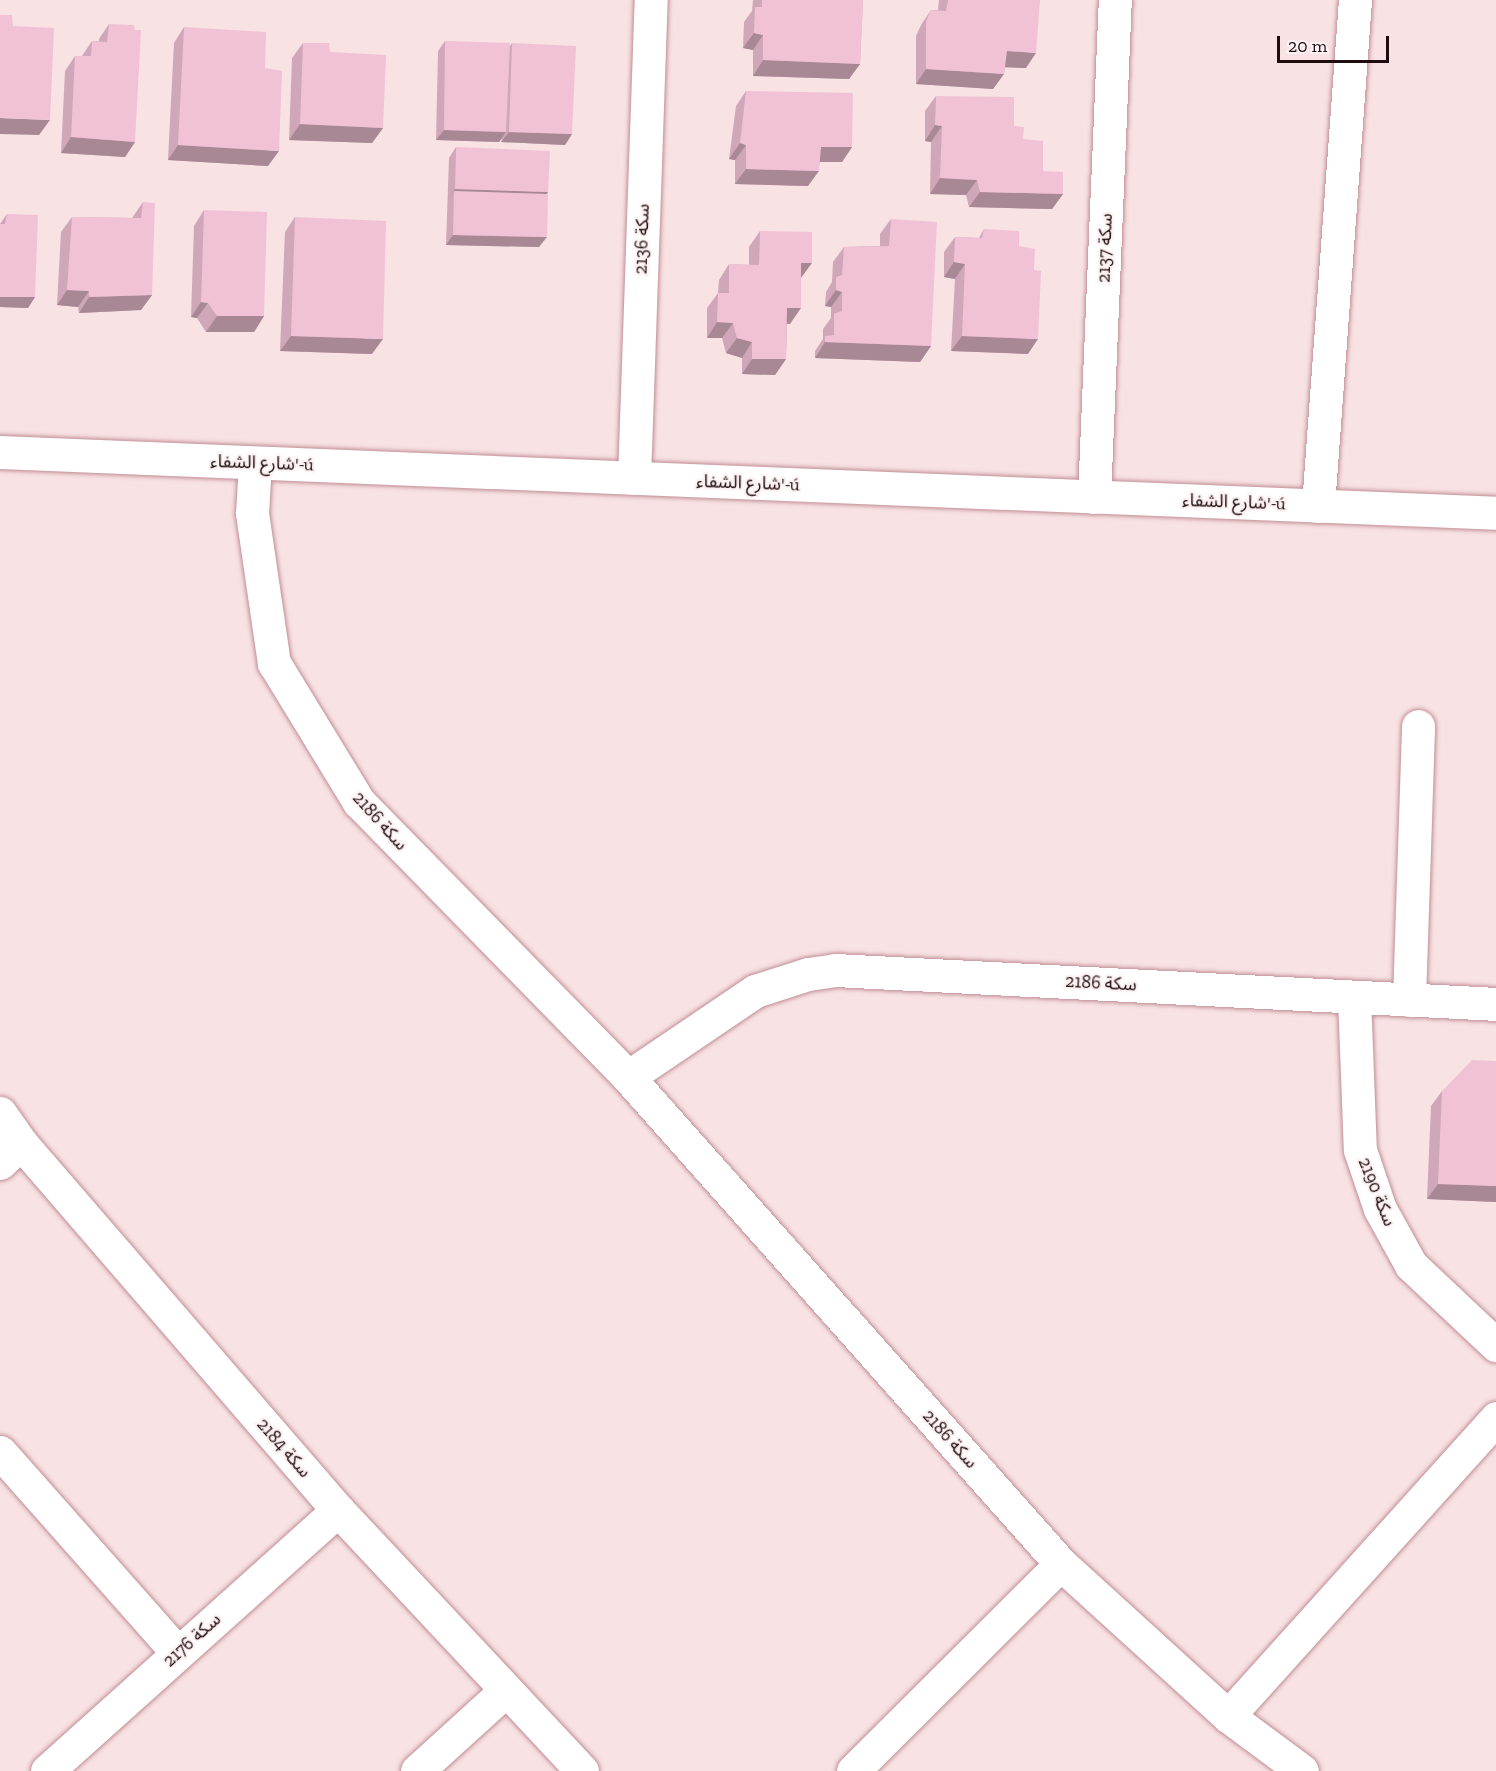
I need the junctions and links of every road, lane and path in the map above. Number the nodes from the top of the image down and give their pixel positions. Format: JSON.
{"nodes":[{"id":1,"x":651,"y":0,"type":"edge"},
{"id":2,"x":1115,"y":0,"type":"edge"},
{"id":3,"x":1355,"y":0,"type":"edge"},
{"id":4,"x":0,"y":452,"type":"edge"},
{"id":5,"x":255,"y":463,"type":"junction"},
{"id":6,"x":634,"y":478,"type":"junction"},
{"id":7,"x":1094,"y":497,"type":"junction"},
{"id":8,"x":1318,"y":506,"type":"junction"},
{"id":9,"x":1496,"y":513,"type":"edge"},
{"id":10,"x":1418,"y":726,"type":"dead end"},
{"id":11,"x":1353,"y":997,"type":"junction"},
{"id":12,"x":1409,"y":1000,"type":"junction"},
{"id":13,"x":1496,"y":1004,"type":"edge"},
{"id":14,"x":628,"y":1077,"type":"junction"},
{"id":15,"x":0,"y":1113,"type":"edge"},
{"id":16,"x":11,"y":1153,"type":"edge"},
{"id":17,"x":1496,"y":1345,"type":"edge"},
{"id":18,"x":1496,"y":1418,"type":"edge"},
{"id":19,"x":0,"y":1452,"type":"edge"},
{"id":20,"x":338,"y":1510,"type":"junction"},
{"id":21,"x":1060,"y":1564,"type":"junction"},
{"id":22,"x":178,"y":1653,"type":"junction"},
{"id":23,"x":506,"y":1690,"type":"junction"},
{"id":24,"x":1228,"y":1716,"type":"junction"},
{"id":25,"x":47,"y":1771,"type":"edge"},
{"id":26,"x":417,"y":1771,"type":"edge"},
{"id":27,"x":582,"y":1771,"type":"edge"},
{"id":28,"x":853,"y":1771,"type":"edge"},
{"id":29,"x":1302,"y":1771,"type":"edge"}],
"edges":[{"from":1,"to":6,"type":"street","name":"سكة 2136"},
{"from":2,"to":7,"type":"street","name":"سكة 2137"},
{"from":3,"to":8,"type":"street"},
{"from":4,"to":5,"type":"street","name":"شارع الشفاء'-ú"},
{"from":5,"to":6,"type":"street","name":"شارع الشفاء'-ú"},
{"from":5,"to":14,"type":"street","name":"سكة 2186"},
{"from":6,"to":7,"type":"street","name":"شارع الشفاء'-ú"},
{"from":7,"to":8,"type":"street","name":"شارع الشفاء'-ú"},
{"from":8,"to":9,"type":"street","name":"شارع الشفاء'-ú"},
{"from":10,"to":12,"type":"street"},
{"from":11,"to":12,"type":"street","name":"سكة 2186"},
{"from":11,"to":14,"type":"street","name":"سكة 2186"},
{"from":11,"to":17,"type":"street","name":"سكة 2190"},
{"from":12,"to":13,"type":"street","name":"سكة 2186"},
{"from":14,"to":21,"type":"street","name":"سكة 2186"},
{"from":15,"to":16,"type":"street","name":"سكة 2184"},
{"from":16,"to":20,"type":"street","name":"سكة 2184"},
{"from":18,"to":24,"type":"street"},
{"from":19,"to":22,"type":"street"},
{"from":20,"to":22,"type":"street","name":"سكة 2176"},
{"from":20,"to":23,"type":"street","name":"سكة 2184"},
{"from":21,"to":24,"type":"street","name":"سكة 2186"},
{"from":21,"to":28,"type":"street"},
{"from":22,"to":25,"type":"street","name":"سكة 2176"},
{"from":23,"to":26,"type":"street"},
{"from":23,"to":27,"type":"street","name":"سكة 2184"},
{"from":24,"to":29,"type":"street","name":"سكة 2186"}]}
